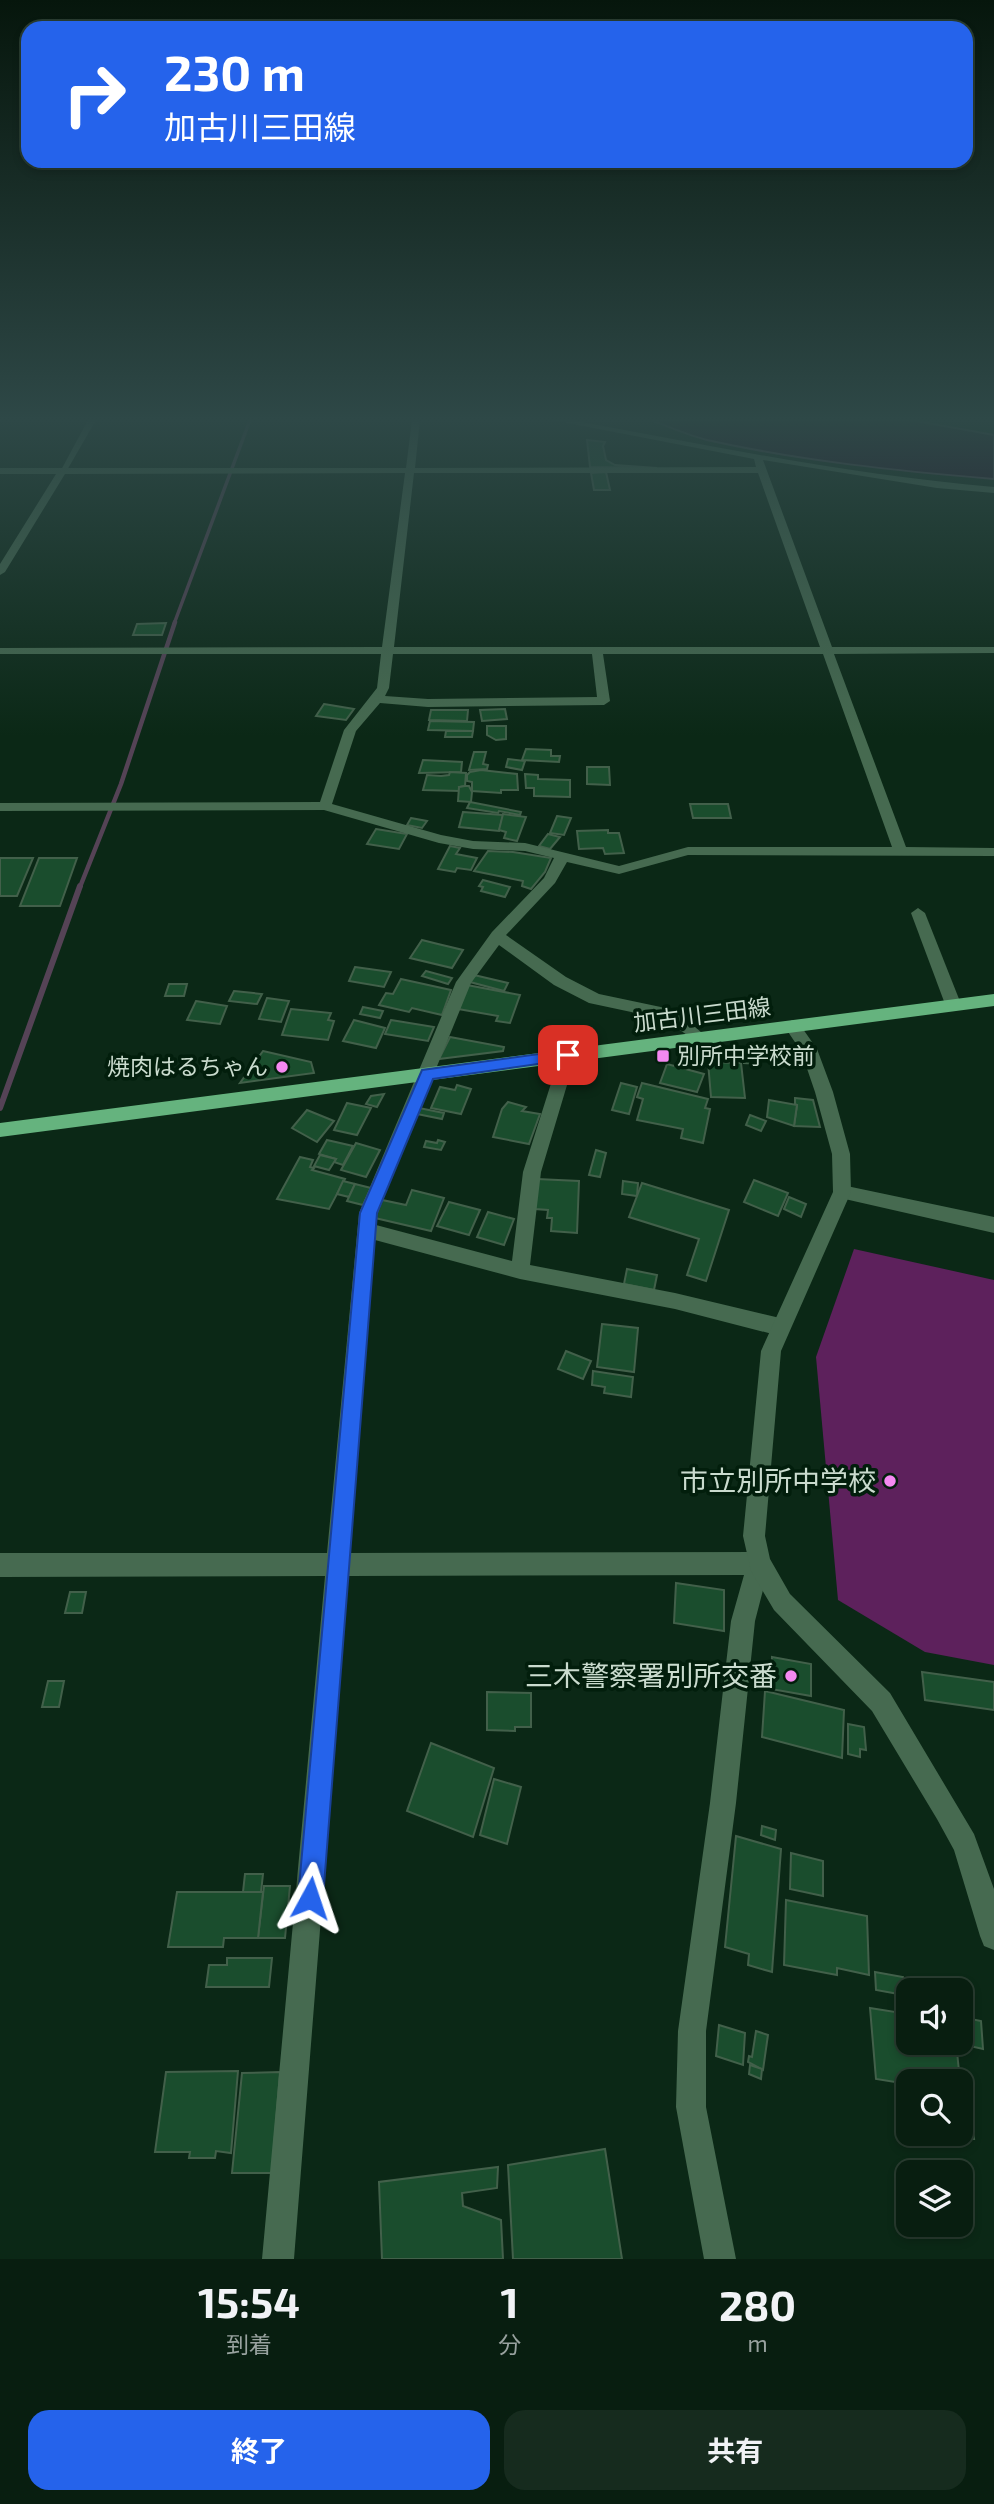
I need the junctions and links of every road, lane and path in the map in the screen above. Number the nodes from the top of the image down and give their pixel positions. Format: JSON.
{"nodes":[{"id":1,"x":29,"y":525,"type":"edge"},
{"id":2,"x":404,"y":525,"type":"edge"},
{"id":3,"x":782,"y":525,"type":"edge"},
{"id":4,"x":0,"y":572,"type":"edge"},
{"id":5,"x":994,"y":650,"type":"edge"},
{"id":6,"x":0,"y":651,"type":"edge"},
{"id":7,"x":597,"y":651,"type":"junction"},
{"id":8,"x":828,"y":651,"type":"junction"},
{"id":9,"x":389,"y":652,"type":"junction"},
{"id":10,"x":377,"y":699,"type":"junction"},
{"id":11,"x":325,"y":806,"type":"junction"},
{"id":12,"x":0,"y":807,"type":"edge"},
{"id":13,"x":901,"y":852,"type":"junction"},
{"id":14,"x":994,"y":852,"type":"edge"},
{"id":15,"x":562,"y":857,"type":"junction"},
{"id":16,"x":918,"y":912,"type":"dead end"},
{"id":17,"x":497,"y":936,"type":"junction"},
{"id":18,"x":994,"y":1000,"type":"edge"},
{"id":19,"x":953,"y":1004,"type":"junction"},
{"id":20,"x":792,"y":1026,"type":"junction"},
{"id":21,"x":701,"y":1038,"type":"junction"},
{"id":22,"x":568,"y":1055,"type":"junction"},
{"id":23,"x":427,"y":1074,"type":"junction"},
{"id":24,"x":0,"y":1130,"type":"edge"},
{"id":25,"x":842,"y":1192,"type":"junction"},
{"id":26,"x":994,"y":1224,"type":"edge"},
{"id":27,"x":368,"y":1230,"type":"junction"},
{"id":28,"x":520,"y":1271,"type":"junction"},
{"id":29,"x":780,"y":1327,"type":"junction"},
{"id":30,"x":759,"y":1563,"type":"junction"},
{"id":31,"x":340,"y":1564,"type":"junction"},
{"id":32,"x":0,"y":1565,"type":"edge"},
{"id":33,"x":985,"y":1875,"type":"edge"},
{"id":34,"x":994,"y":1936,"type":"edge"},
{"id":35,"x":278,"y":2259,"type":"edge"},
{"id":36,"x":720,"y":2259,"type":"edge"}],
"edges":[{"from":1,"to":4,"type":"street"},
{"from":2,"to":9,"type":"street"},
{"from":3,"to":8,"type":"street"},
{"from":5,"to":8,"type":"street"},
{"from":6,"to":9,"type":"street"},
{"from":7,"to":8,"type":"street"},
{"from":7,"to":9,"type":"street"},
{"from":7,"to":10,"type":"street"},
{"from":8,"to":13,"type":"street"},
{"from":9,"to":10,"type":"street"},
{"from":10,"to":11,"type":"street"},
{"from":11,"to":12,"type":"street"},
{"from":11,"to":15,"type":"street"},
{"from":13,"to":14,"type":"street"},
{"from":13,"to":15,"type":"street"},
{"from":15,"to":17,"type":"street"},
{"from":16,"to":19,"type":"street"},
{"from":17,"to":21,"type":"street"},
{"from":17,"to":23,"type":"street"},
{"from":18,"to":19,"type":"main road","name":"加古川三田線"},
{"from":19,"to":20,"type":"main road","name":"加古川三田線"},
{"from":20,"to":21,"type":"main road","name":"加古川三田線"},
{"from":20,"to":25,"type":"street"},
{"from":21,"to":22,"type":"main road","name":"加古川三田線"},
{"from":22,"to":23,"type":"main road","name":"加古川三田線"},
{"from":22,"to":28,"type":"street"},
{"from":23,"to":24,"type":"main road","name":"加古川三田線"},
{"from":23,"to":27,"type":"street"},
{"from":25,"to":26,"type":"street"},
{"from":25,"to":29,"type":"street"},
{"from":27,"to":28,"type":"street"},
{"from":27,"to":31,"type":"street"},
{"from":28,"to":29,"type":"street"},
{"from":29,"to":30,"type":"street"},
{"from":30,"to":31,"type":"street"},
{"from":30,"to":33,"type":"street"},
{"from":30,"to":36,"type":"street"},
{"from":31,"to":32,"type":"street"},
{"from":31,"to":35,"type":"street"},
{"from":33,"to":34,"type":"street"}]}
